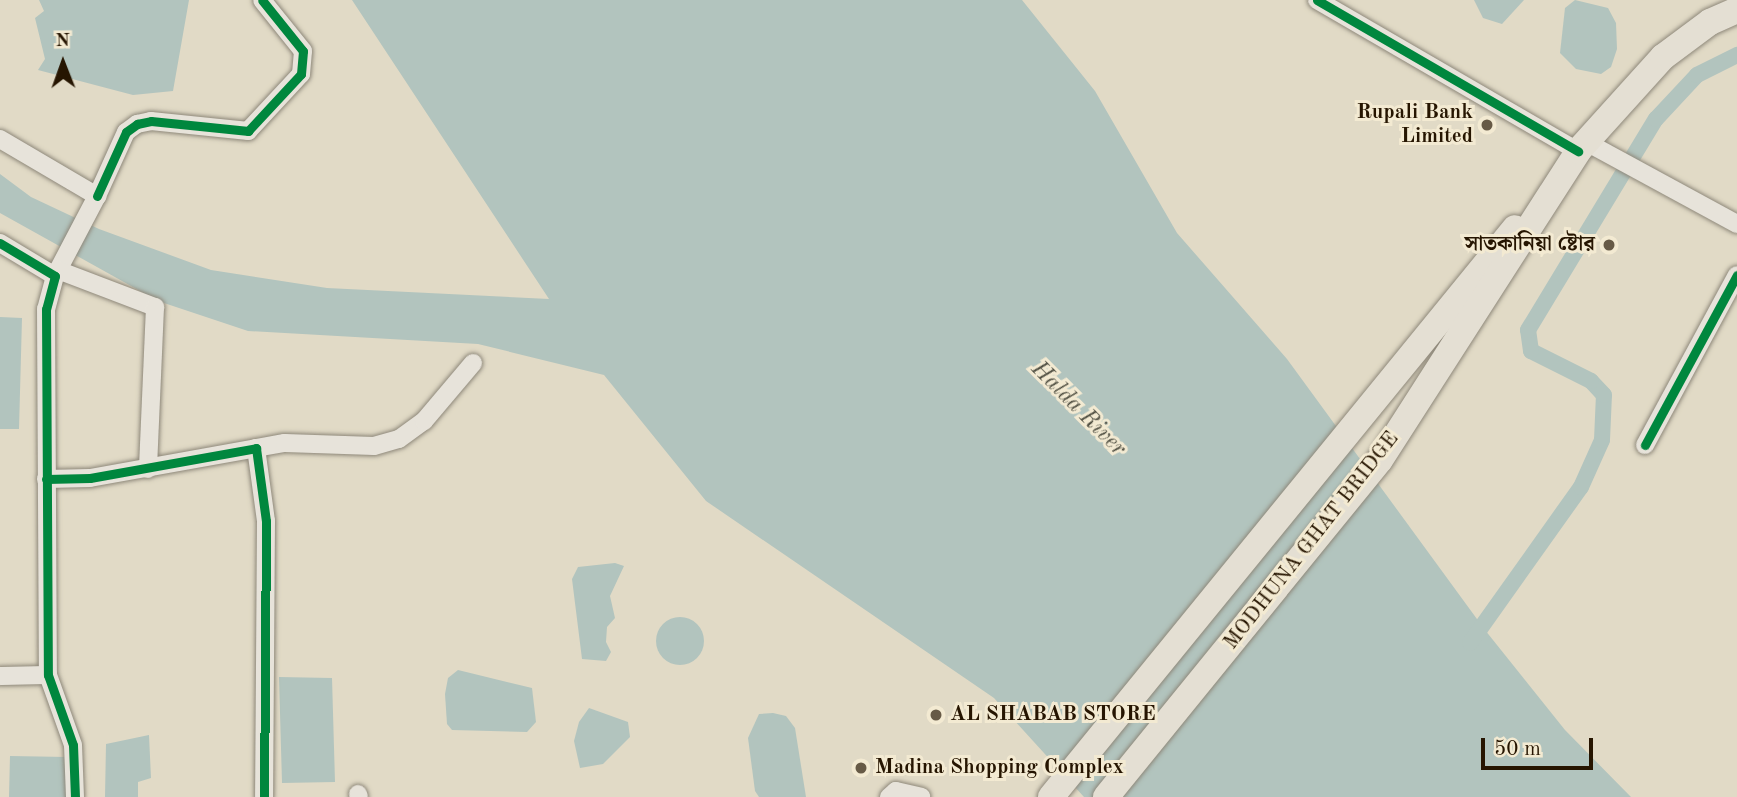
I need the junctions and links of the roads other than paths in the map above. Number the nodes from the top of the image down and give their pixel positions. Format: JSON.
{"nodes":[{"id":1,"x":262,"y":0,"type":"edge"},
{"id":2,"x":1318,"y":0,"type":"edge"},
{"id":3,"x":1737,"y":10,"type":"edge"},
{"id":4,"x":0,"y":139,"type":"edge"},
{"id":5,"x":1577,"y":153,"type":"junction"},
{"id":6,"x":97,"y":196,"type":"junction"},
{"id":7,"x":1737,"y":224,"type":"edge"},
{"id":8,"x":0,"y":243,"type":"edge"},
{"id":9,"x":59,"y":268,"type":"junction"},
{"id":10,"x":1737,"y":275,"type":"edge"},
{"id":11,"x":473,"y":363,"type":"dead end"},
{"id":12,"x":1645,"y":445,"type":"dead end"},
{"id":13,"x":256,"y":448,"type":"junction"},
{"id":14,"x":148,"y":469,"type":"junction"},
{"id":15,"x":46,"y":479,"type":"junction"},
{"id":16,"x":48,"y":675,"type":"junction"},
{"id":17,"x":0,"y":676,"type":"edge"},
{"id":18,"x":75,"y":797,"type":"edge"},
{"id":19,"x":264,"y":797,"type":"edge"},
{"id":20,"x":888,"y":797,"type":"edge"},
{"id":21,"x":921,"y":797,"type":"edge"},
{"id":22,"x":1051,"y":797,"type":"edge"},
{"id":23,"x":1106,"y":797,"type":"edge"}],
"edges":[{"from":1,"to":6,"type":"street"},
{"from":2,"to":5,"type":"street"},
{"from":3,"to":5,"type":"main road"},
{"from":4,"to":6,"type":"street"},
{"from":5,"to":7,"type":"street"},
{"from":5,"to":22,"type":"main road","name":"MODHUNA GHAT BRIDGE"},
{"from":5,"to":23,"type":"main road","name":"MODHUNA GHAT BRIDGE"},
{"from":6,"to":9,"type":"street"},
{"from":8,"to":9,"type":"street"},
{"from":9,"to":14,"type":"street"},
{"from":9,"to":15,"type":"street"},
{"from":10,"to":12,"type":"street"},
{"from":11,"to":13,"type":"street"},
{"from":13,"to":14,"type":"street"},
{"from":13,"to":19,"type":"street"},
{"from":14,"to":15,"type":"street"},
{"from":15,"to":16,"type":"street"},
{"from":16,"to":17,"type":"street"},
{"from":16,"to":18,"type":"street"},
{"from":20,"to":21,"type":"street"}]}
